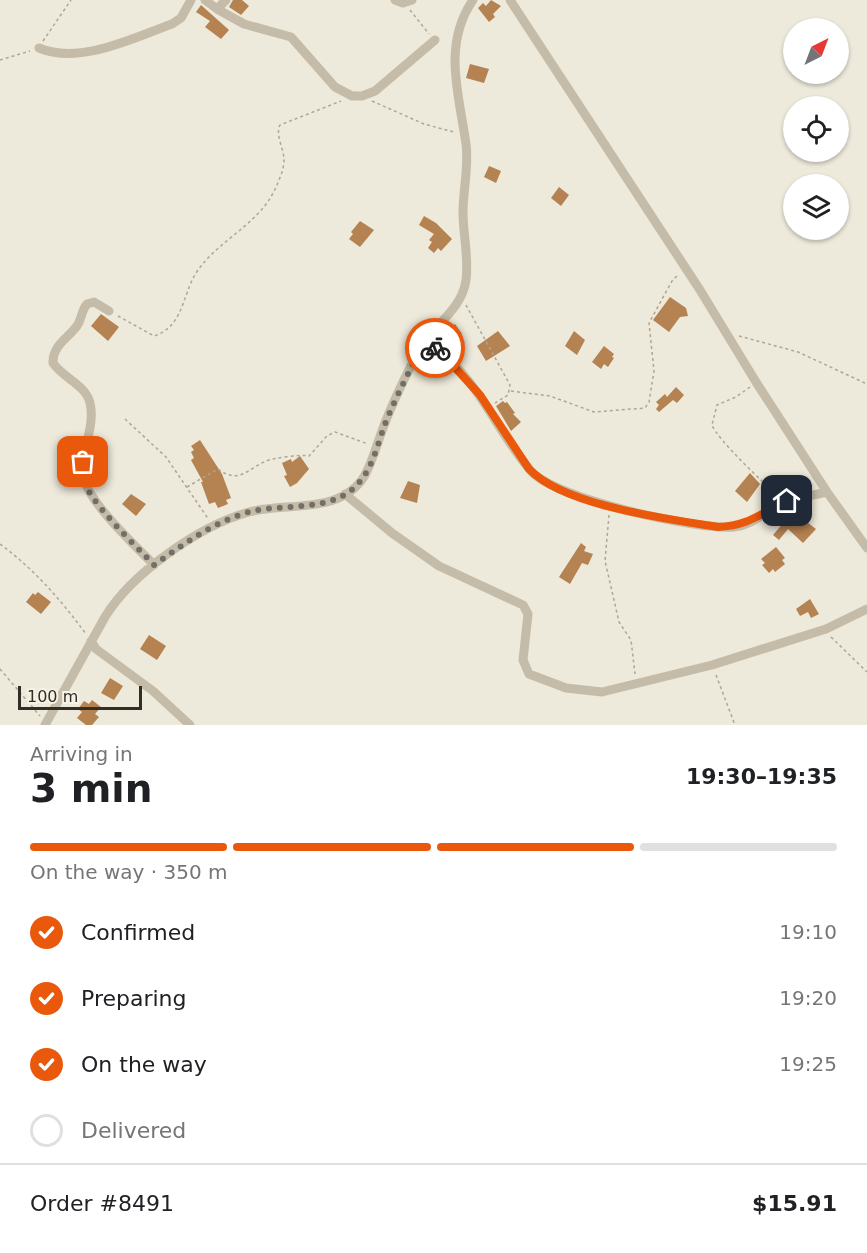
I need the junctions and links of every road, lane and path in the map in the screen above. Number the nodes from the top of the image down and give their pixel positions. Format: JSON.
{"nodes":[{"id":1,"x":71,"y":0,"type":"edge"},
{"id":2,"x":191,"y":0,"type":"edge"},
{"id":3,"x":205,"y":0,"type":"edge"},
{"id":4,"x":226,"y":0,"type":"edge"},
{"id":5,"x":395,"y":0,"type":"edge"},
{"id":6,"x":473,"y":0,"type":"edge"},
{"id":7,"x":510,"y":0,"type":"edge"},
{"id":8,"x":410,"y":1,"type":"edge"},
{"id":9,"x":217,"y":9,"type":"junction"},
{"id":10,"x":435,"y":40,"type":"joint"},
{"id":11,"x":39,"y":48,"type":"junction"},
{"id":12,"x":0,"y":60,"type":"edge"},
{"id":13,"x":357,"y":96,"type":"junction"},
{"id":14,"x":464,"y":134,"type":"junction"},
{"id":15,"x":687,"y":269,"type":"junction"},
{"id":16,"x":462,"y":296,"type":"junction"},
{"id":17,"x":110,"y":311,"type":"joint"},
{"id":18,"x":725,"y":333,"type":"junction"},
{"id":19,"x":420,"y":349,"type":"junction"},
{"id":20,"x":756,"y":382,"type":"junction"},
{"id":21,"x":867,"y":384,"type":"edge"},
{"id":22,"x":511,"y":390,"type":"junction"},
{"id":23,"x":488,"y":405,"type":"junction"},
{"id":24,"x":125,"y":418,"type":"dead end"},
{"id":25,"x":376,"y":448,"type":"junction"},
{"id":26,"x":187,"y":487,"type":"junction"},
{"id":27,"x":827,"y":492,"type":"junction"},
{"id":28,"x":345,"y":494,"type":"junction"},
{"id":29,"x":787,"y":501,"type":"junction"},
{"id":30,"x":607,"y":505,"type":"junction"},
{"id":31,"x":212,"y":526,"type":"junction"},
{"id":32,"x":0,"y":544,"type":"edge"},
{"id":33,"x":867,"y":548,"type":"edge"},
{"id":34,"x":154,"y":565,"type":"junction"},
{"id":35,"x":867,"y":609,"type":"edge"},
{"id":36,"x":826,"y":629,"type":"junction"},
{"id":37,"x":91,"y":641,"type":"junction"},
{"id":38,"x":712,"y":665,"type":"junction"},
{"id":39,"x":0,"y":669,"type":"edge"},
{"id":40,"x":867,"y":672,"type":"edge"},
{"id":41,"x":637,"y":684,"type":"junction"},
{"id":42,"x":43,"y":722,"type":"edge"},
{"id":43,"x":190,"y":725,"type":"edge"},
{"id":44,"x":735,"y":725,"type":"edge"}],
"edges":[{"from":1,"to":11,"type":"path"},
{"from":2,"to":11,"type":"street"},
{"from":3,"to":9,"type":"street"},
{"from":4,"to":9,"type":"street"},
{"from":5,"to":8,"type":"street"},
{"from":6,"to":14,"type":"street"},
{"from":7,"to":15,"type":"street"},
{"from":8,"to":10,"type":"path"},
{"from":9,"to":13,"type":"street"},
{"from":10,"to":13,"type":"street"},
{"from":11,"to":12,"type":"path"},
{"from":13,"to":14,"type":"path"},
{"from":13,"to":17,"type":"path"},
{"from":14,"to":16,"type":"street"},
{"from":15,"to":18,"type":"street"},
{"from":15,"to":22,"type":"path"},
{"from":16,"to":19,"type":"street"},
{"from":16,"to":22,"type":"path"},
{"from":17,"to":34,"type":"street"},
{"from":18,"to":20,"type":"street"},
{"from":18,"to":21,"type":"path"},
{"from":19,"to":23,"type":"street"},
{"from":19,"to":25,"type":"street"},
{"from":20,"to":27,"type":"street"},
{"from":20,"to":29,"type":"path"},
{"from":22,"to":23,"type":"path"},
{"from":23,"to":30,"type":"street"},
{"from":24,"to":26,"type":"path"},
{"from":25,"to":26,"type":"path"},
{"from":25,"to":28,"type":"street"},
{"from":26,"to":31,"type":"path"},
{"from":27,"to":29,"type":"street"},
{"from":27,"to":33,"type":"street"},
{"from":28,"to":31,"type":"street"},
{"from":28,"to":41,"type":"street"},
{"from":29,"to":30,"type":"street"},
{"from":30,"to":41,"type":"path"},
{"from":31,"to":34,"type":"street"},
{"from":32,"to":37,"type":"path"},
{"from":34,"to":37,"type":"street"},
{"from":35,"to":36,"type":"street"},
{"from":36,"to":38,"type":"street"},
{"from":36,"to":40,"type":"path"},
{"from":37,"to":42,"type":"street"},
{"from":37,"to":43,"type":"street"},
{"from":38,"to":41,"type":"street"},
{"from":38,"to":44,"type":"path"},
{"from":39,"to":42,"type":"path"}]}
